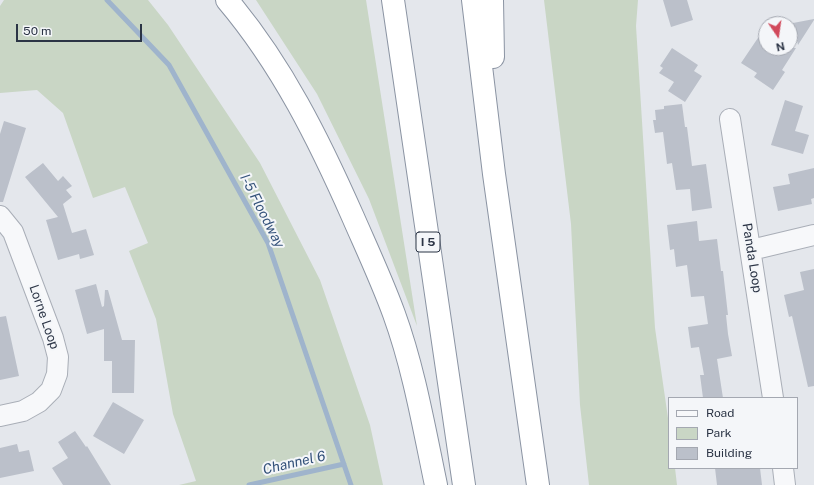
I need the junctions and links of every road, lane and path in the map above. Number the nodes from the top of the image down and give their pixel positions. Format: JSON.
{"nodes":[{"id":1,"x":227,"y":0,"type":"edge"},
{"id":2,"x":393,"y":0,"type":"edge"},
{"id":3,"x":474,"y":0,"type":"edge"},
{"id":4,"x":492,"y":0,"type":"edge"},
{"id":5,"x":730,"y":119,"type":"dead end"},
{"id":6,"x":494,"y":174,"type":"junction"},
{"id":7,"x":0,"y":216,"type":"edge"},
{"id":8,"x":814,"y":235,"type":"edge"},
{"id":9,"x":751,"y":250,"type":"junction"},
{"id":10,"x":773,"y":397,"type":"edge"},
{"id":11,"x":0,"y":416,"type":"edge"},
{"id":12,"x":783,"y":469,"type":"edge"},
{"id":13,"x":436,"y":485,"type":"edge"},
{"id":14,"x":464,"y":485,"type":"edge"},
{"id":15,"x":538,"y":485,"type":"edge"},
{"id":16,"x":785,"y":485,"type":"edge"}],
"edges":[{"from":1,"to":13,"type":"highway"},
{"from":2,"to":14,"type":"highway","number":"I 5"},
{"from":3,"to":6,"type":"highway"},
{"from":4,"to":6,"type":"highway"},
{"from":5,"to":9,"type":"street","name":"Panda Loop"},
{"from":6,"to":15,"type":"highway"},
{"from":7,"to":11,"type":"street","name":"Lorne Loop"},
{"from":8,"to":9,"type":"street"},
{"from":9,"to":10,"type":"street","name":"Panda Loop"},
{"from":12,"to":16,"type":"street"}]}
